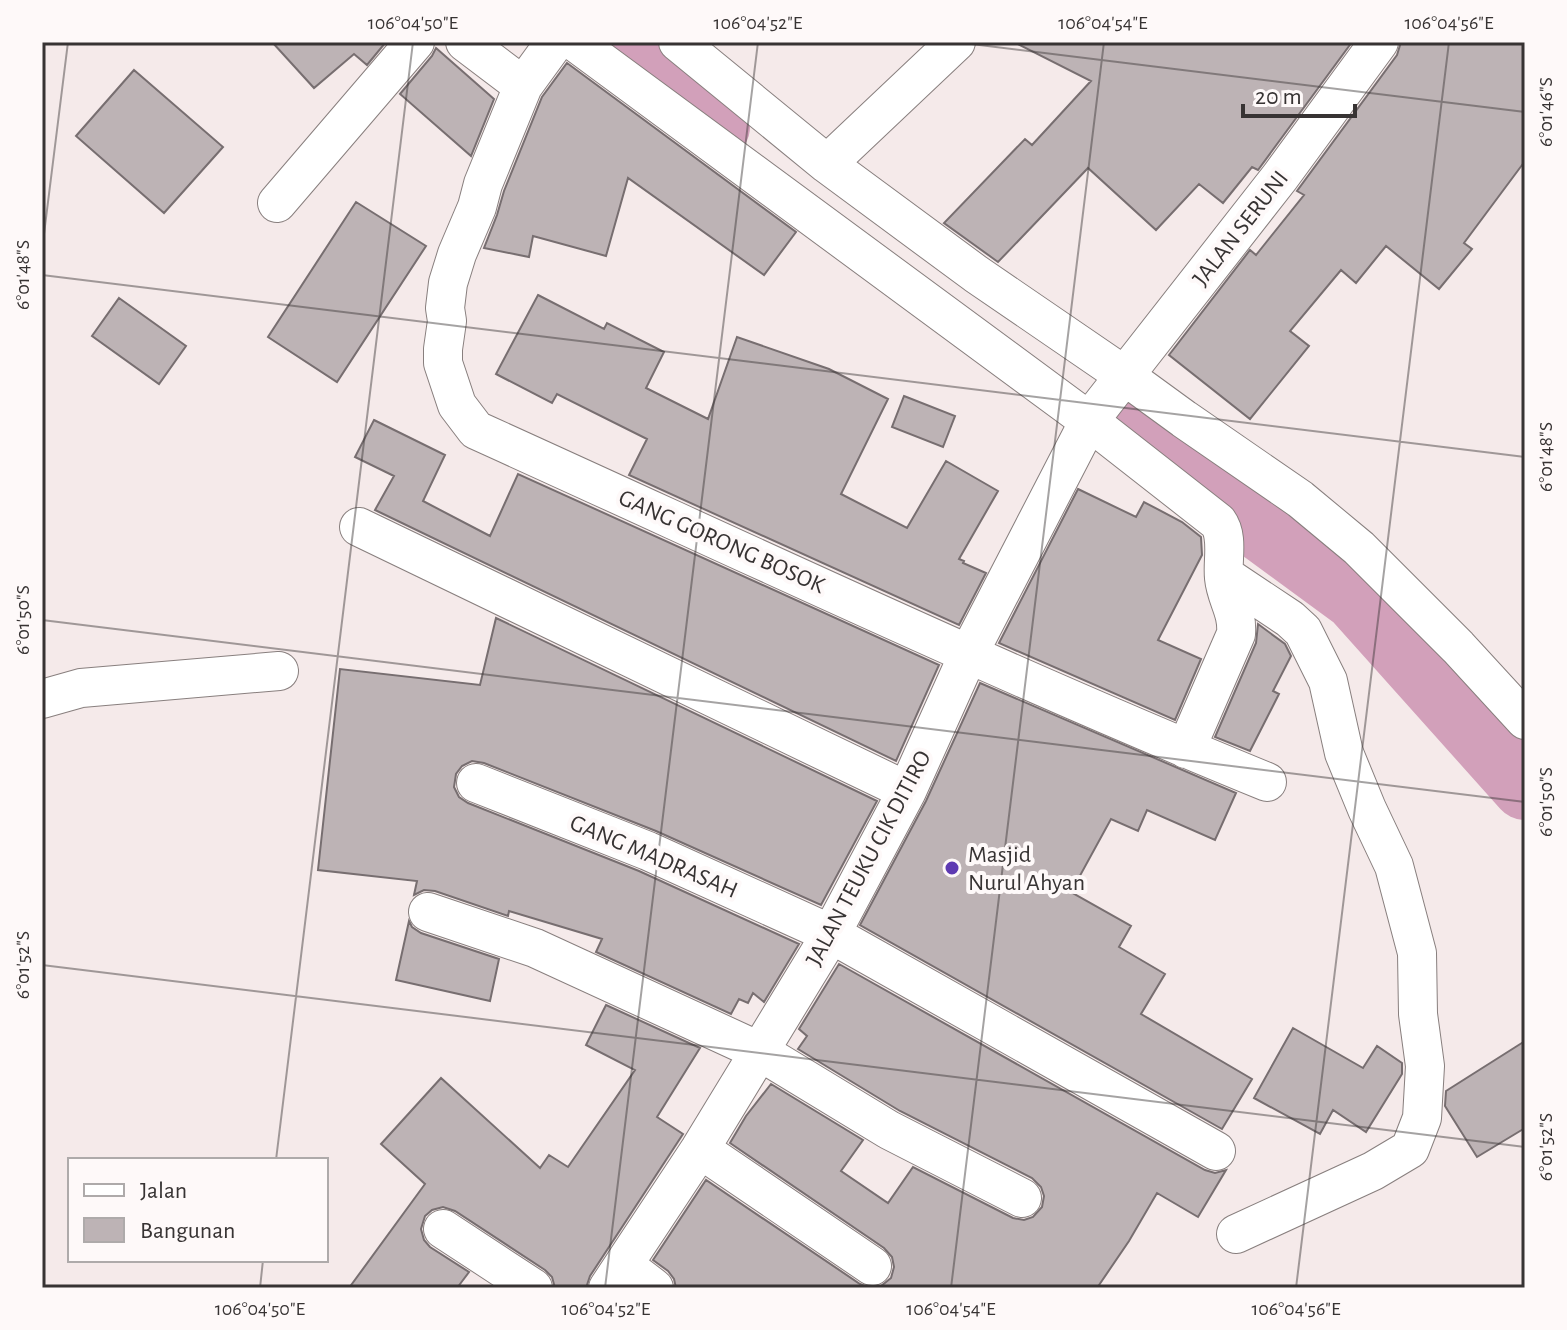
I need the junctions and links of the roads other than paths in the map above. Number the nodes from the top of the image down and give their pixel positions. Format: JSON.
{"nodes":[{"id":1,"x":415,"y":42,"type":"edge"},
{"id":2,"x":465,"y":42,"type":"edge"},
{"id":3,"x":555,"y":42,"type":"edge"},
{"id":4,"x":575,"y":42,"type":"edge"},
{"id":5,"x":678,"y":42,"type":"edge"},
{"id":6,"x":956,"y":42,"type":"edge"},
{"id":7,"x":1379,"y":42,"type":"edge"},
{"id":8,"x":523,"y":86,"type":"junction"},
{"id":9,"x":827,"y":164,"type":"junction"},
{"id":10,"x":277,"y":203,"type":"dead end"},
{"id":11,"x":1107,"y":398,"type":"junction"},
{"id":12,"x":359,"y":527,"type":"dead end"},
{"id":13,"x":1224,"y":575,"type":"junction"},
{"id":14,"x":969,"y":653,"type":"junction"},
{"id":15,"x":279,"y":671,"type":"dead end"},
{"id":16,"x":42,"y":699,"type":"edge"},
{"id":17,"x":1525,"y":720,"type":"edge"},
{"id":18,"x":1186,"y":749,"type":"junction"},
{"id":19,"x":1267,"y":782,"type":"dead end"},
{"id":20,"x":476,"y":783,"type":"dead end"},
{"id":21,"x":907,"y":791,"type":"junction"},
{"id":22,"x":428,"y":912,"type":"dead end"},
{"id":23,"x":831,"y":934,"type":"junction"},
{"id":24,"x":759,"y":1051,"type":"junction"},
{"id":25,"x":700,"y":1149,"type":"junction"},
{"id":26,"x":1216,"y":1151,"type":"dead end"},
{"id":27,"x":1022,"y":1198,"type":"dead end"},
{"id":28,"x":443,"y":1229,"type":"dead end"},
{"id":29,"x":1236,"y":1234,"type":"dead end"},
{"id":30,"x":872,"y":1266,"type":"dead end"},
{"id":31,"x":616,"y":1277,"type":"edge"},
{"id":32,"x":533,"y":1288,"type":"edge"},
{"id":33,"x":654,"y":1288,"type":"edge"}],
"edges":[{"from":1,"to":10,"type":"street"},
{"from":2,"to":8,"type":"street"},
{"from":3,"to":8,"type":"street"},
{"from":4,"to":11,"type":"street"},
{"from":5,"to":9,"type":"street"},
{"from":6,"to":9,"type":"street"},
{"from":7,"to":11,"type":"street","name":"JALAN SERUNI"},
{"from":8,"to":14,"type":"street","name":"GANG GORONG BOSOK"},
{"from":9,"to":11,"type":"street"},
{"from":11,"to":13,"type":"street"},
{"from":11,"to":14,"type":"street","name":"JALAN TEUKU CIK DITIRO"},
{"from":11,"to":17,"type":"street"},
{"from":12,"to":21,"type":"street"},
{"from":13,"to":18,"type":"street"},
{"from":13,"to":29,"type":"street"},
{"from":14,"to":18,"type":"street","name":"GANG GORONG BOSOK"},
{"from":14,"to":21,"type":"street","name":"JALAN TEUKU CIK DITIRO"},
{"from":15,"to":16,"type":"street"},
{"from":18,"to":19,"type":"street","name":"GANG GORONG BOSOK"},
{"from":20,"to":23,"type":"street","name":"GANG MADRASAH"},
{"from":21,"to":23,"type":"street","name":"JALAN TEUKU CIK DITIRO"},
{"from":22,"to":24,"type":"street"},
{"from":23,"to":24,"type":"street","name":"JALAN TEUKU CIK DITIRO"},
{"from":23,"to":26,"type":"street","name":"GANG MADRASAH"},
{"from":24,"to":25,"type":"street","name":"JALAN TEUKU CIK DITIRO"},
{"from":24,"to":27,"type":"street"},
{"from":25,"to":30,"type":"street"},
{"from":25,"to":31,"type":"street","name":"JALAN TEUKU CIK DITIRO"},
{"from":28,"to":32,"type":"street"},
{"from":31,"to":33,"type":"street"}]}
